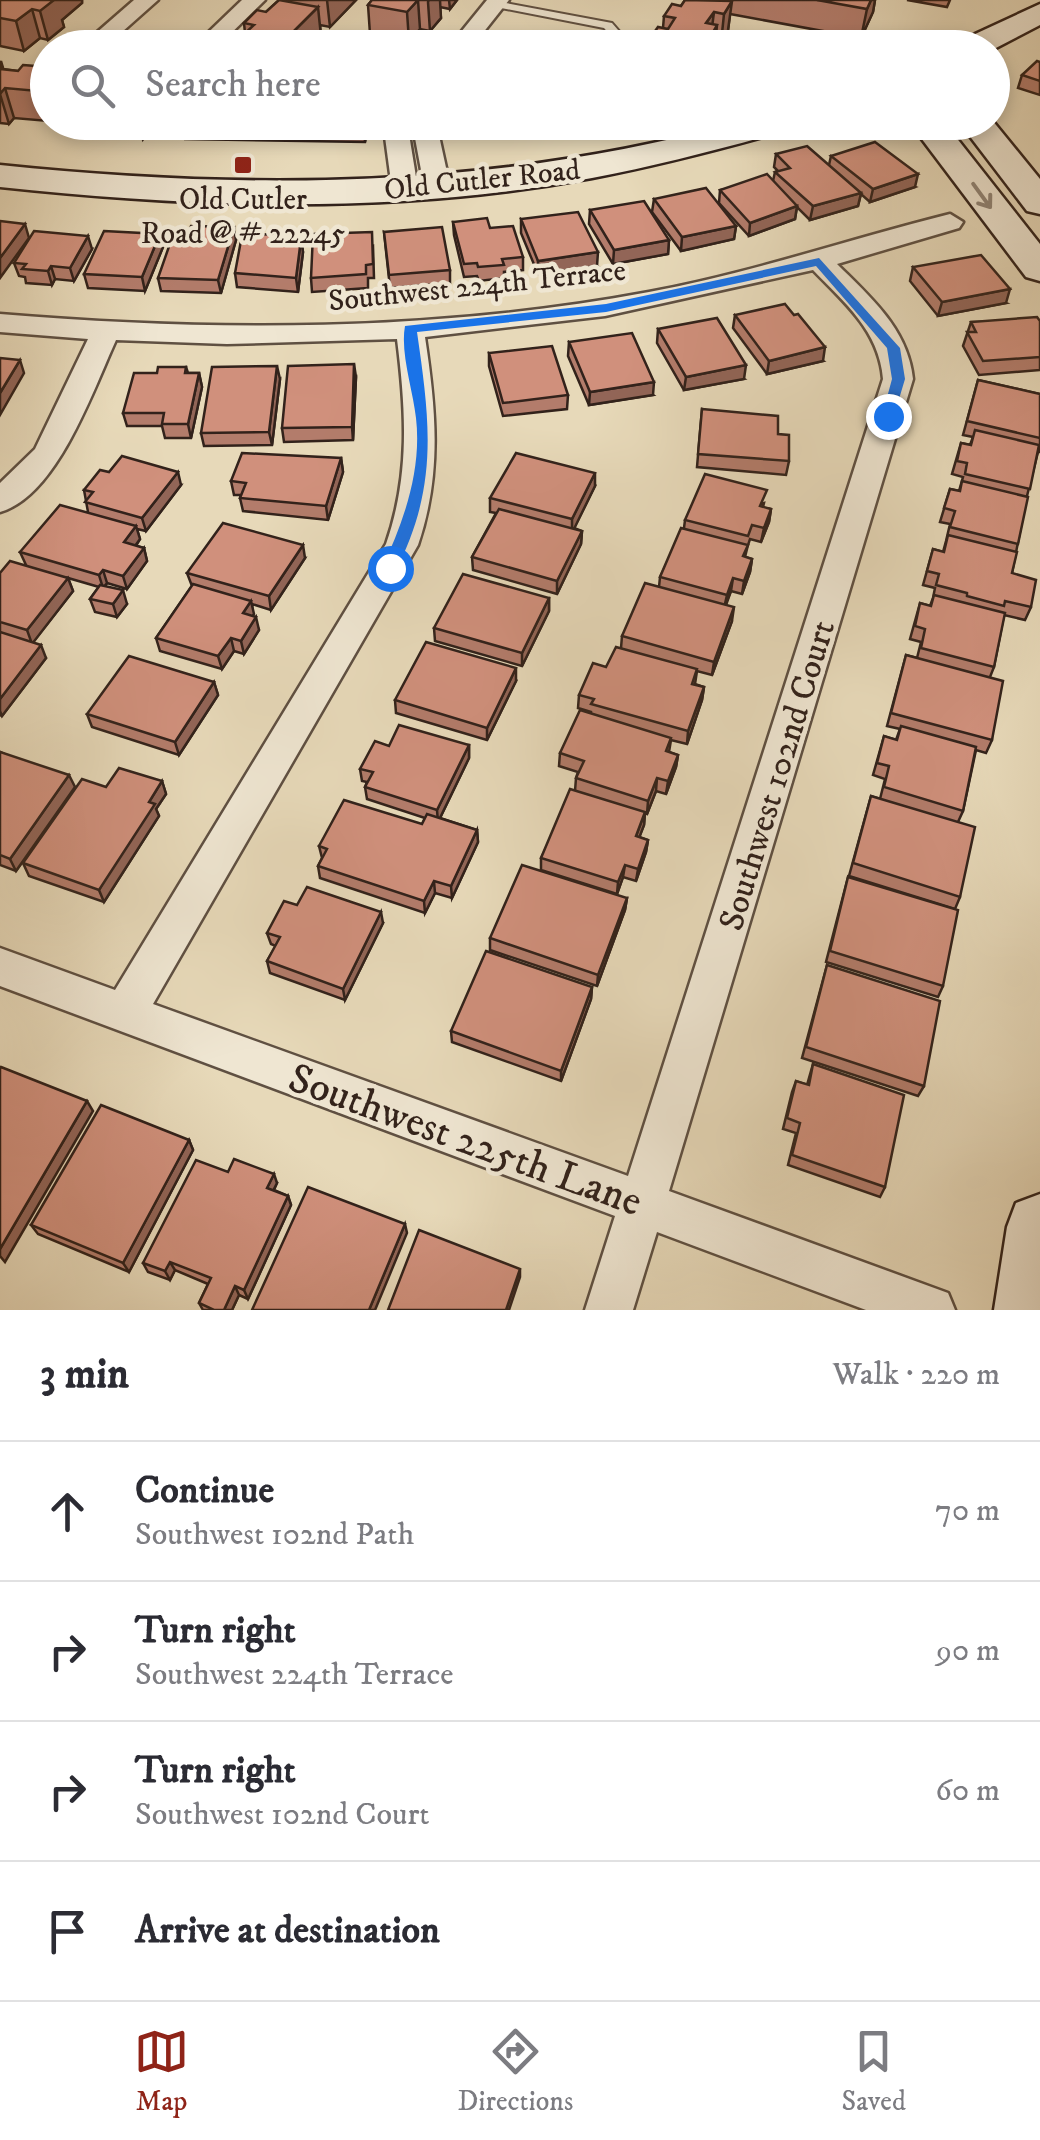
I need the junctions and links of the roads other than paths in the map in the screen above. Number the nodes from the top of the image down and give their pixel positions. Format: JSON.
{"nodes":[{"id":1,"x":148,"y":0,"type":"edge"},
{"id":2,"x":254,"y":0,"type":"edge"},
{"id":3,"x":496,"y":2,"type":"edge"},
{"id":4,"x":1040,"y":13,"type":"edge"},
{"id":5,"x":112,"y":30,"type":"edge"},
{"id":6,"x":223,"y":30,"type":"edge"},
{"id":7,"x":476,"y":30,"type":"edge"},
{"id":8,"x":612,"y":30,"type":"edge"},
{"id":9,"x":1006,"y":30,"type":"edge"},
{"id":10,"x":402,"y":140,"type":"edge"},
{"id":11,"x":423,"y":140,"type":"edge"},
{"id":12,"x":712,"y":140,"type":"edge"},
{"id":13,"x":940,"y":140,"type":"edge"},
{"id":14,"x":990,"y":140,"type":"edge"},
{"id":15,"x":0,"y":176,"type":"edge"},
{"id":16,"x":421,"y":188,"type":"junction"},
{"id":17,"x":1040,"y":203,"type":"edge"},
{"id":18,"x":950,"y":222,"type":"dead end"},
{"id":19,"x":819,"y":261,"type":"junction"},
{"id":20,"x":1040,"y":270,"type":"edge"},
{"id":21,"x":0,"y":323,"type":"edge"},
{"id":22,"x":410,"y":329,"type":"junction"},
{"id":23,"x":106,"y":331,"type":"junction"},
{"id":24,"x":0,"y":501,"type":"edge"},
{"id":25,"x":0,"y":967,"type":"edge"},
{"id":26,"x":125,"y":1013,"type":"junction"},
{"id":27,"x":642,"y":1202,"type":"junction"},
{"id":28,"x":1040,"y":1226,"type":"edge"},
{"id":29,"x":608,"y":1310,"type":"edge"},
{"id":30,"x":931,"y":1310,"type":"edge"},
{"id":31,"x":1028,"y":1310,"type":"edge"}],
"edges":[{"from":1,"to":5,"type":"street"},
{"from":2,"to":6,"type":"street"},
{"from":3,"to":7,"type":"street"},
{"from":3,"to":8,"type":"lane"},
{"from":4,"to":9,"type":"street"},
{"from":10,"to":16,"type":"street"},
{"from":11,"to":16,"type":"street"},
{"from":12,"to":16,"type":"street","name":"Old Cutler Road"},
{"from":13,"to":20,"type":"street","one_way":true},
{"from":14,"to":17,"type":"street"},
{"from":15,"to":16,"type":"street","name":"Old Cutler Road"},
{"from":18,"to":19,"type":"street","name":"Southwest 224th Terrace"},
{"from":19,"to":22,"type":"street","name":"Southwest 224th Terrace"},
{"from":19,"to":27,"type":"street","name":"Southwest 102nd Court"},
{"from":21,"to":23,"type":"street","name":"Southwest 224th Terrace"},
{"from":22,"to":23,"type":"street","name":"Southwest 224th Terrace"},
{"from":22,"to":26,"type":"street"},
{"from":23,"to":24,"type":"street"},
{"from":25,"to":26,"type":"street","name":"Southwest 225th Lane"},
{"from":26,"to":27,"type":"street","name":"Southwest 225th Lane"},
{"from":27,"to":29,"type":"street","name":"Southwest 102nd Court"},
{"from":27,"to":30,"type":"street","name":"Southwest 225th Lane"},
{"from":28,"to":31,"type":"street"}]}
